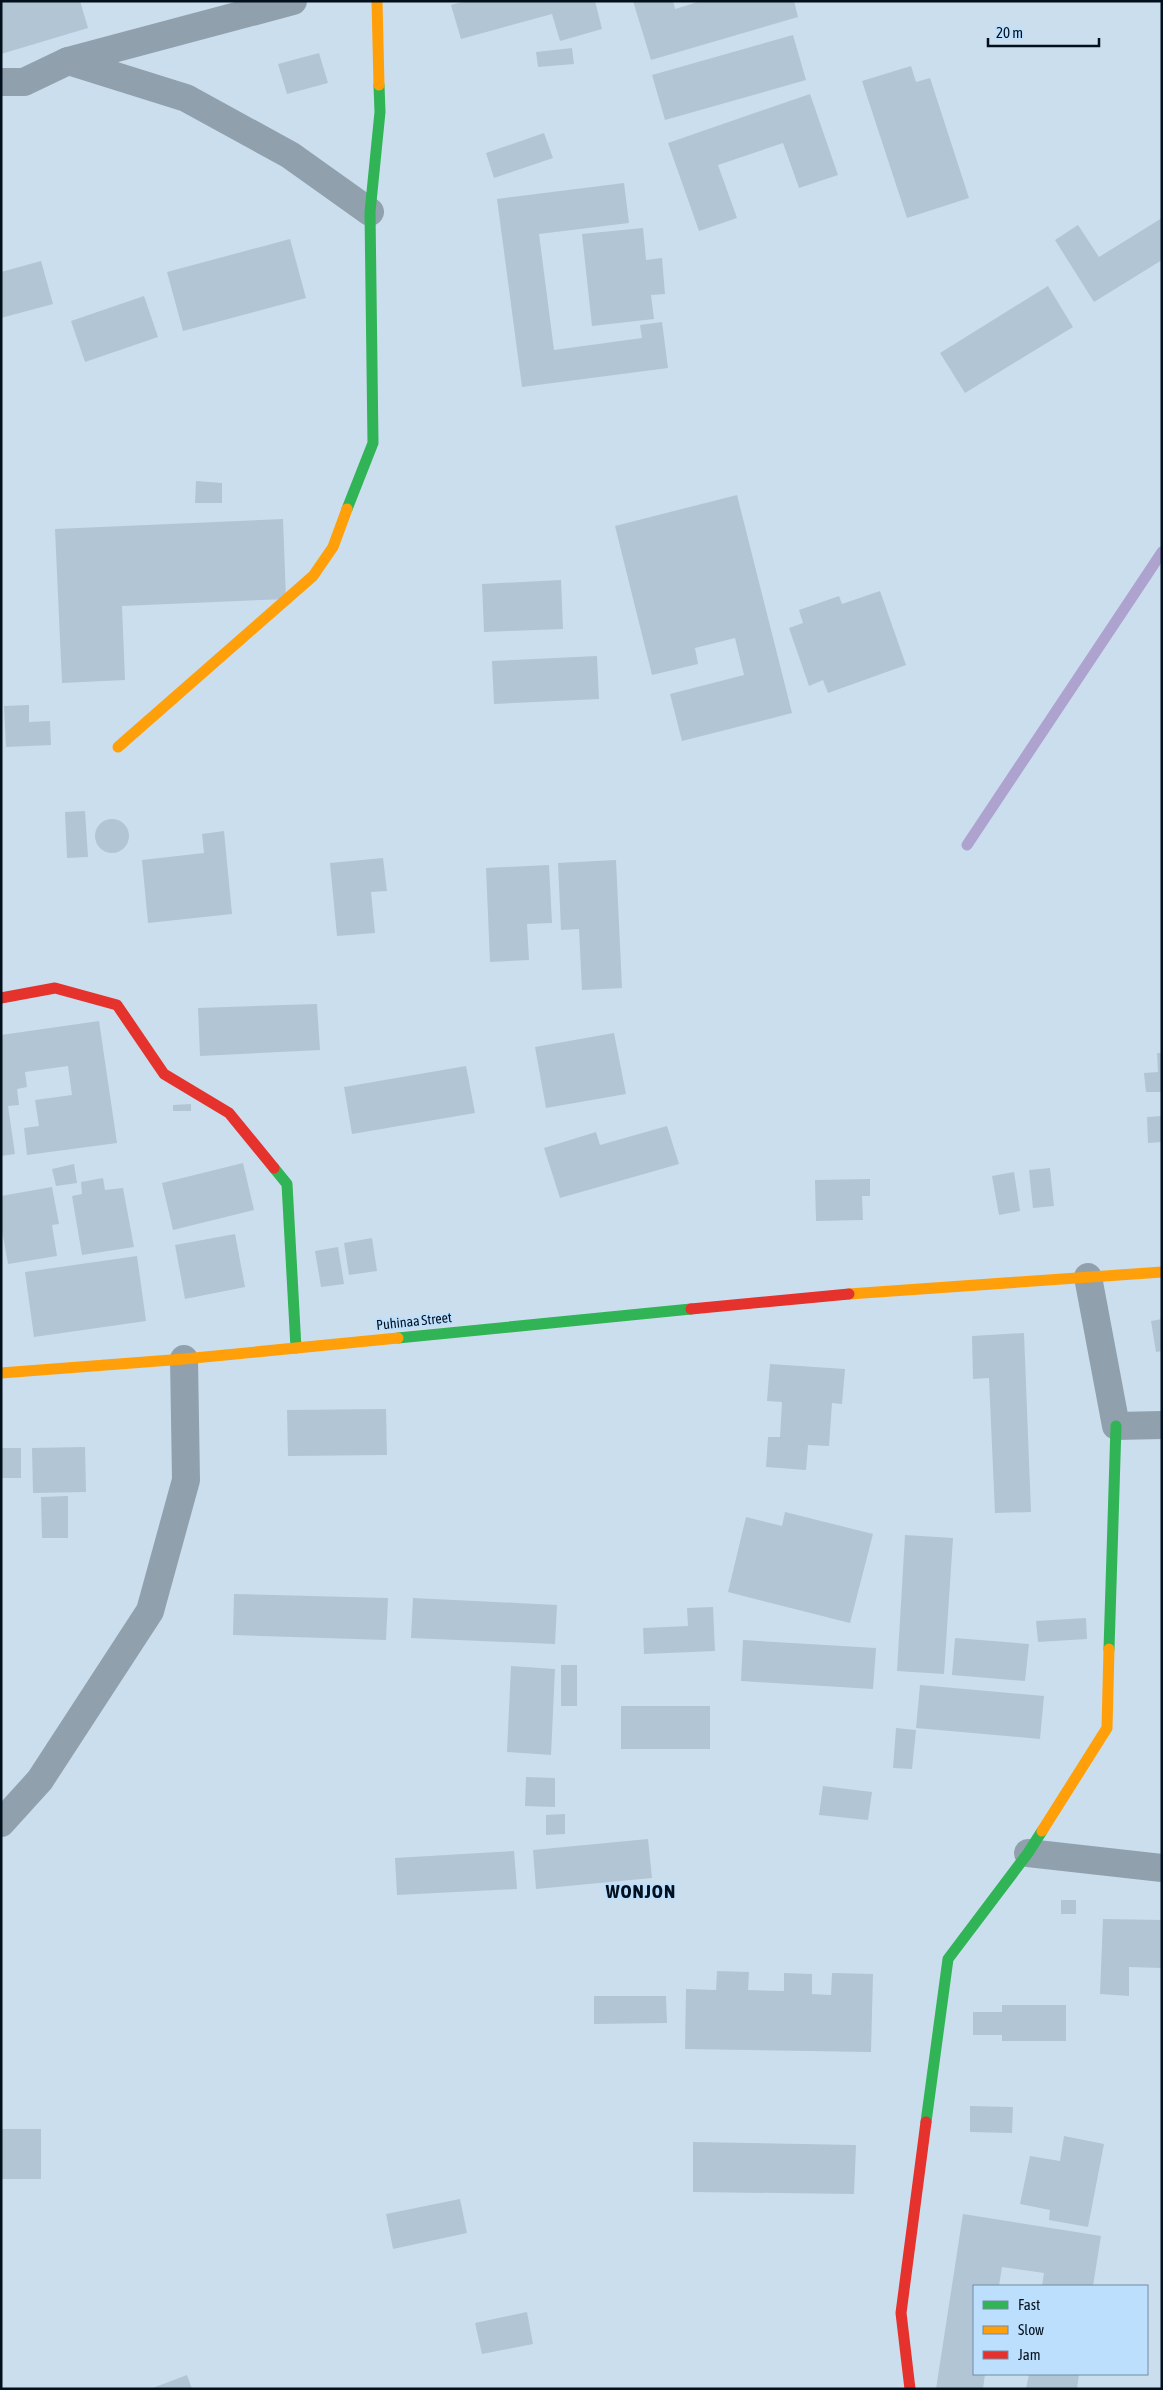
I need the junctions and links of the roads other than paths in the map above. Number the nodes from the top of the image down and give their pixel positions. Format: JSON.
{"nodes":[{"id":1,"x":293,"y":1,"type":"edge"},
{"id":2,"x":377,"y":1,"type":"edge"},
{"id":3,"x":68,"y":61,"type":"junction"},
{"id":4,"x":1,"y":82,"type":"edge"},
{"id":5,"x":370,"y":212,"type":"junction"},
{"id":6,"x":118,"y":747,"type":"dead end"},
{"id":7,"x":1,"y":998,"type":"edge"},
{"id":8,"x":1162,"y":1272,"type":"edge"},
{"id":9,"x":1088,"y":1277,"type":"junction"},
{"id":10,"x":296,"y":1348,"type":"junction"},
{"id":11,"x":184,"y":1359,"type":"junction"},
{"id":12,"x":1,"y":1373,"type":"edge"},
{"id":13,"x":1162,"y":1425,"type":"edge"},
{"id":14,"x":1116,"y":1426,"type":"junction"},
{"id":15,"x":1,"y":1823,"type":"edge"},
{"id":16,"x":1028,"y":1854,"type":"junction"},
{"id":17,"x":1162,"y":1868,"type":"edge"},
{"id":18,"x":910,"y":2389,"type":"edge"}],
"edges":[{"from":1,"to":3,"type":"street"},
{"from":2,"to":5,"type":"street"},
{"from":3,"to":4,"type":"street"},
{"from":3,"to":5,"type":"street"},
{"from":5,"to":6,"type":"street"},
{"from":7,"to":10,"type":"street"},
{"from":8,"to":9,"type":"street","name":"Puhinaa Street"},
{"from":9,"to":10,"type":"street","name":"Puhinaa Street"},
{"from":9,"to":14,"type":"street"},
{"from":10,"to":11,"type":"street","name":"Puhinaa Street"},
{"from":11,"to":12,"type":"street","name":"Puhinaa Street"},
{"from":11,"to":15,"type":"street"},
{"from":13,"to":14,"type":"street"},
{"from":14,"to":16,"type":"street"},
{"from":16,"to":17,"type":"street"},
{"from":16,"to":18,"type":"street"}]}
